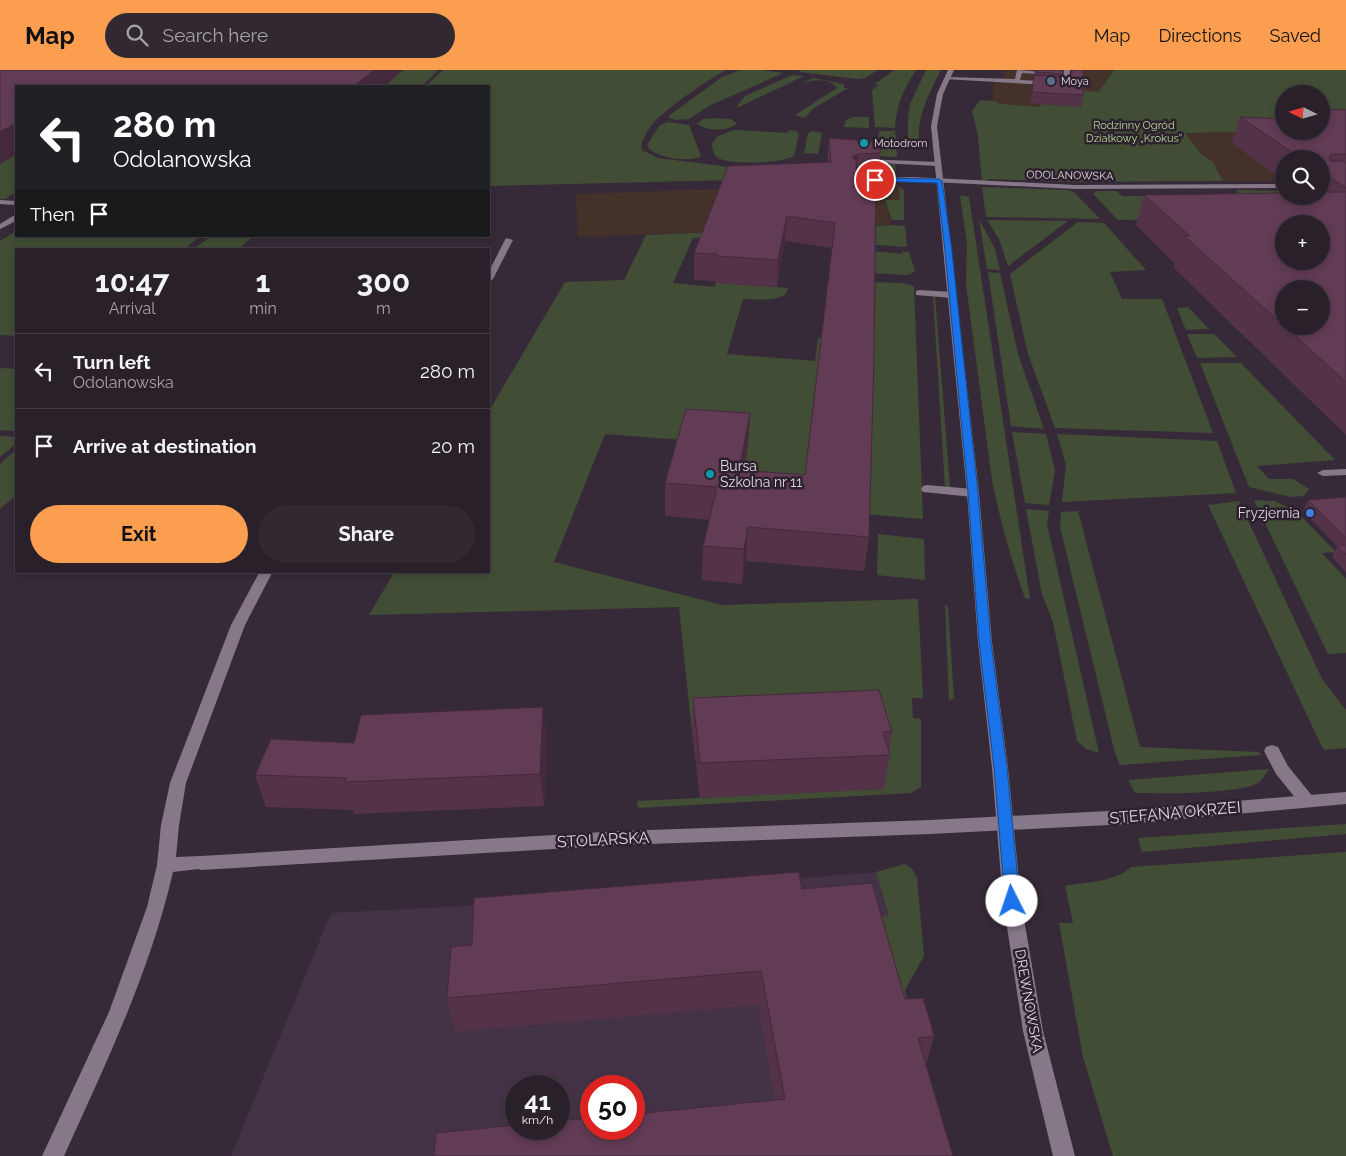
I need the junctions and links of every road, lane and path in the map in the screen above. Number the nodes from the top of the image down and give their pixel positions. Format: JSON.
{"nodes":[{"id":1,"x":951,"y":70,"type":"edge"},
{"id":2,"x":1048,"y":70,"type":"edge"},
{"id":3,"x":1018,"y":75,"type":"edge"},
{"id":4,"x":1066,"y":75,"type":"edge"},
{"id":5,"x":947,"y":79,"type":"junction"},
{"id":6,"x":863,"y":161,"type":"edge"},
{"id":7,"x":938,"y":164,"type":"junction"},
{"id":8,"x":939,"y":181,"type":"junction"},
{"id":9,"x":1275,"y":186,"type":"edge"},
{"id":10,"x":860,"y":192,"type":"edge"},
{"id":11,"x":0,"y":202,"type":"edge"},
{"id":12,"x":15,"y":203,"type":"edge"},
{"id":13,"x":15,"y":219,"type":"edge"},
{"id":14,"x":0,"y":227,"type":"edge"},
{"id":15,"x":510,"y":240,"type":"dead end"},
{"id":16,"x":490,"y":277,"type":"edge"},
{"id":17,"x":919,"y":293,"type":"dead end"},
{"id":18,"x":952,"y":295,"type":"junction"},
{"id":19,"x":1346,"y":472,"type":"edge"},
{"id":20,"x":1324,"y":473,"type":"dead end"},
{"id":21,"x":927,"y":489,"type":"dead end"},
{"id":22,"x":973,"y":493,"type":"junction"},
{"id":23,"x":266,"y":573,"type":"edge"},
{"id":24,"x":1272,"y":750,"type":"dead end"},
{"id":25,"x":1346,"y":798,"type":"edge"},
{"id":26,"x":1306,"y":802,"type":"junction"},
{"id":27,"x":1005,"y":823,"type":"junction"},
{"id":28,"x":166,"y":864,"type":"junction"},
{"id":29,"x":53,"y":1156,"type":"edge"},
{"id":30,"x":1064,"y":1156,"type":"edge"}],
"edges":[{"from":1,"to":5,"type":"main road","name":"DREWNOWSKA"},
{"from":2,"to":4,"type":"main road"},
{"from":3,"to":4,"type":"main road"},
{"from":3,"to":4,"type":"main road"},
{"from":3,"to":5,"type":"main road"},
{"from":5,"to":7,"type":"main road","name":"DREWNOWSKA"},
{"from":6,"to":7,"type":"main road"},
{"from":7,"to":8,"type":"main road","name":"DREWNOWSKA"},
{"from":8,"to":9,"type":"main road","name":"ODOLANOWSKA"},
{"from":8,"to":10,"type":"main road","name":"ODOLANOWSKA"},
{"from":8,"to":18,"type":"main road","name":"DREWNOWSKA"},
{"from":11,"to":12,"type":"main road"},
{"from":13,"to":14,"type":"main road"},
{"from":15,"to":16,"type":"main road"},
{"from":17,"to":18,"type":"main road"},
{"from":18,"to":22,"type":"main road","name":"DREWNOWSKA"},
{"from":19,"to":20,"type":"main road"},
{"from":21,"to":22,"type":"main road"},
{"from":22,"to":27,"type":"main road","name":"DREWNOWSKA"},
{"from":23,"to":28,"type":"main road"},
{"from":24,"to":26,"type":"main road"},
{"from":25,"to":26,"type":"main road","name":"STEFANA OKRZEI"},
{"from":26,"to":27,"type":"main road","name":"STEFANA OKRZEI"},
{"from":27,"to":28,"type":"main road","name":"STOLARSKA"},
{"from":27,"to":30,"type":"main road","name":"DREWNOWSKA"},
{"from":28,"to":29,"type":"main road"}]}
